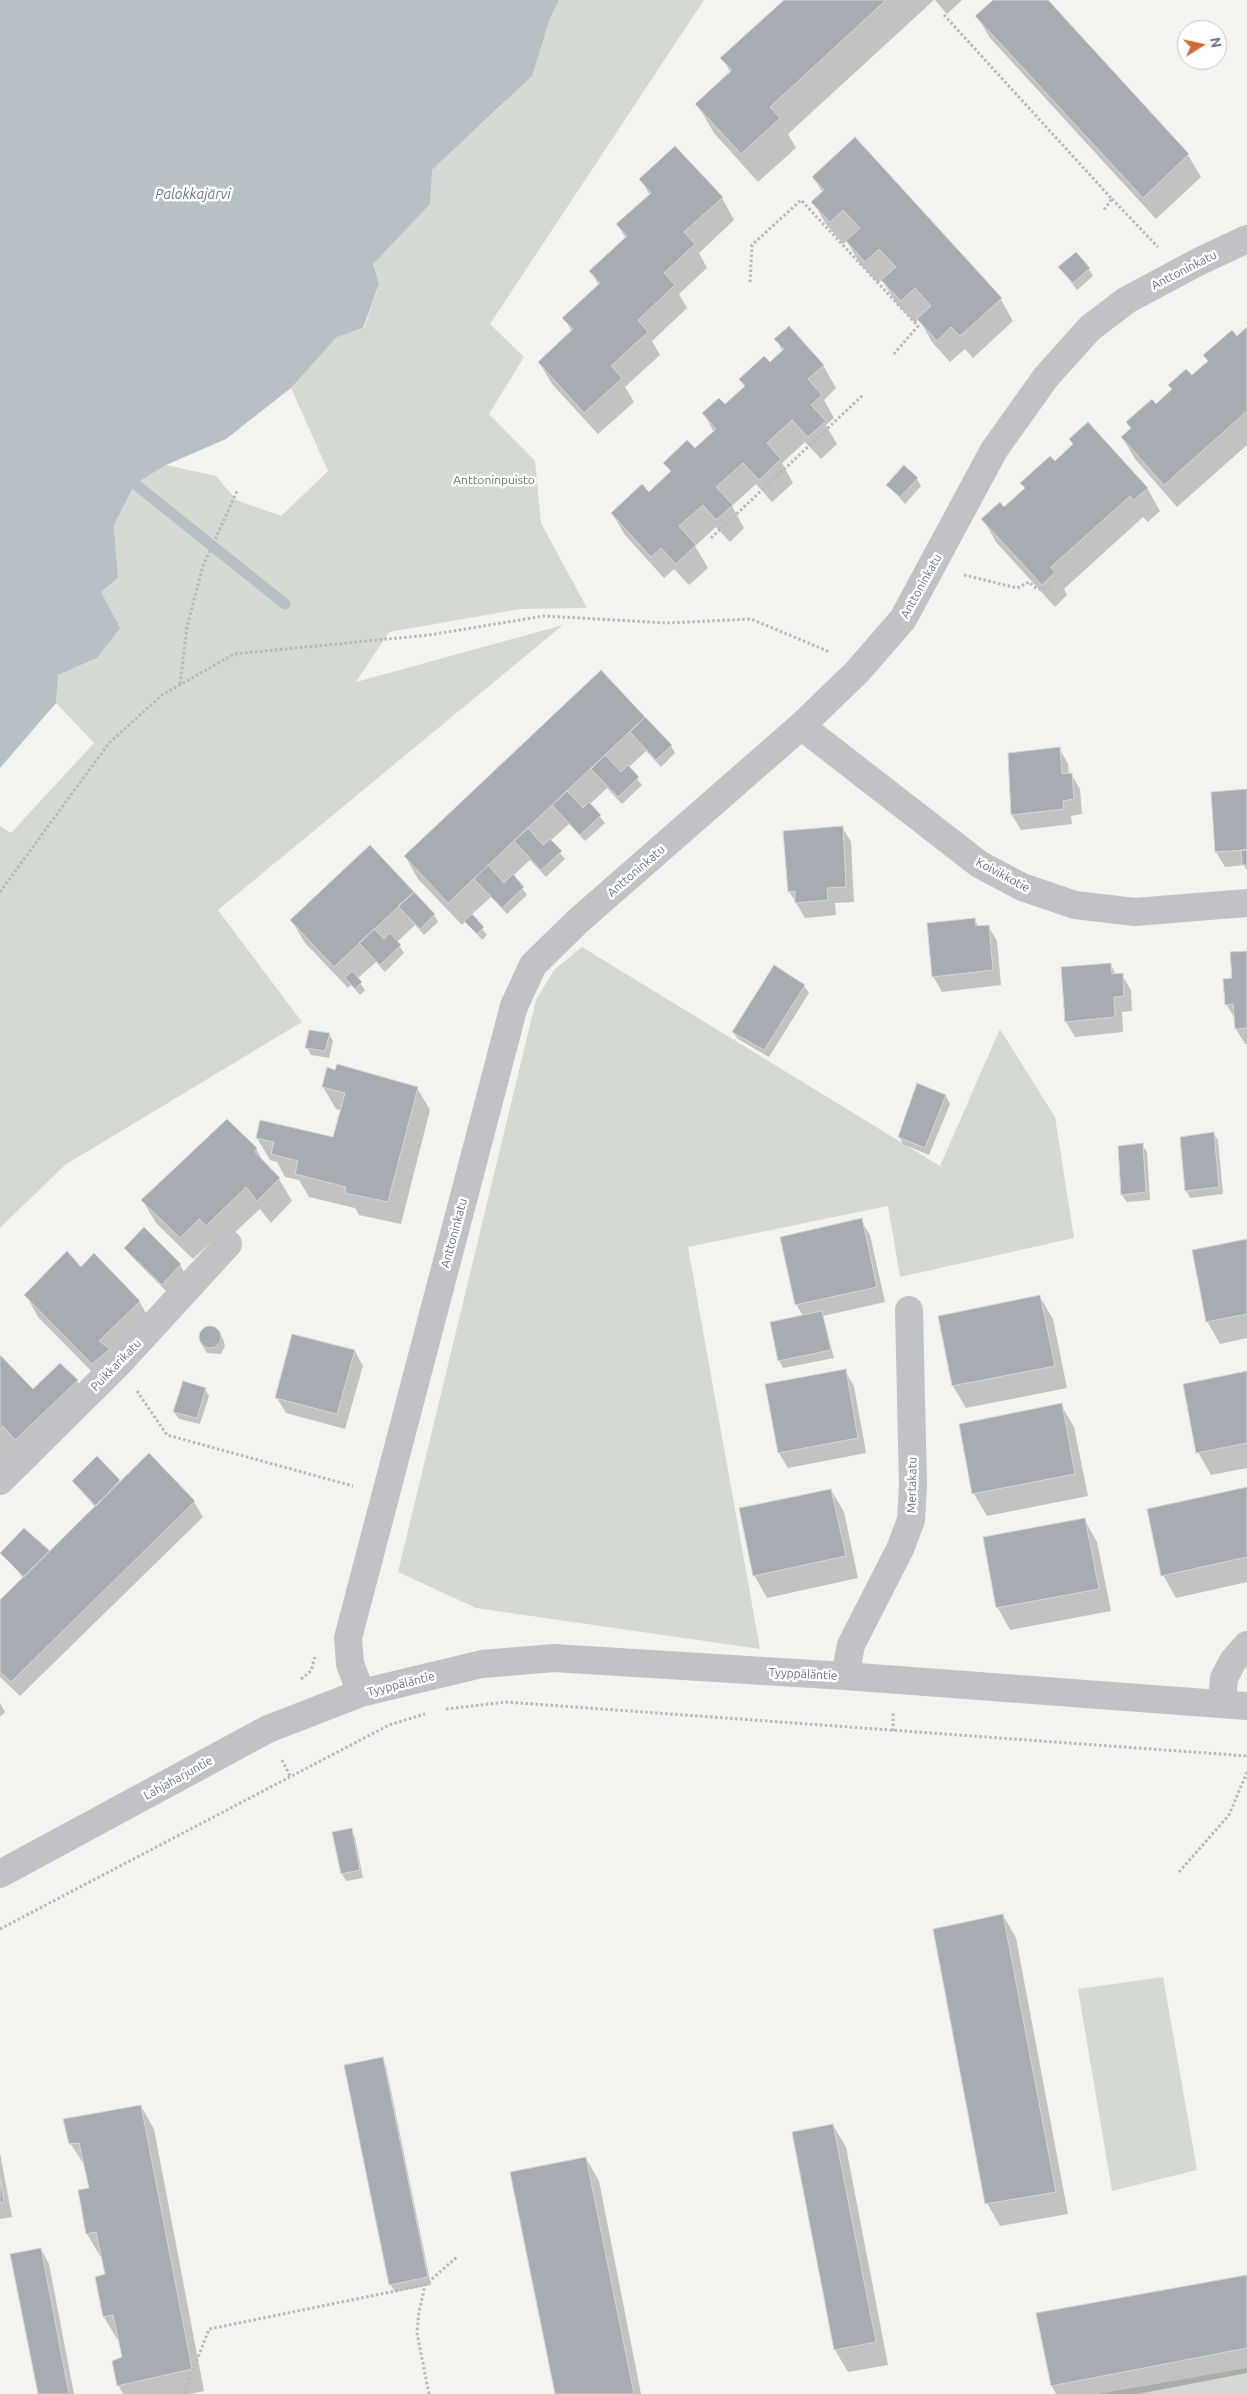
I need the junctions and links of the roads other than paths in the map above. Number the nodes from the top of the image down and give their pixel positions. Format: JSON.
{"nodes":[{"id":1,"x":1247,"y":239,"type":"edge"},
{"id":2,"x":802,"y":726,"type":"junction"},
{"id":3,"x":1247,"y":903,"type":"edge"},
{"id":4,"x":228,"y":1244,"type":"dead end"},
{"id":5,"x":909,"y":1310,"type":"dead end"},
{"id":6,"x":0,"y":1481,"type":"edge"},
{"id":7,"x":1247,"y":1645,"type":"edge"},
{"id":8,"x":845,"y":1676,"type":"junction"},
{"id":9,"x":361,"y":1694,"type":"junction"},
{"id":10,"x":1234,"y":1704,"type":"edge"},
{"id":11,"x":0,"y":1874,"type":"edge"}],
"edges":[{"from":1,"to":2,"type":"street","name":"Anttoninkatu"},
{"from":2,"to":3,"type":"street","name":"Koivikkotie"},
{"from":2,"to":9,"type":"street","name":"Anttoninkatu"},
{"from":4,"to":6,"type":"street","name":"Puikkarikatu"},
{"from":5,"to":8,"type":"street","name":"Mertakatu"},
{"from":7,"to":10,"type":"street"},
{"from":8,"to":9,"type":"street","name":"Tyyppäläntie"},
{"from":8,"to":10,"type":"street","name":"Tyyppäläntie"},
{"from":9,"to":11,"type":"street","name":"Lahjaharjuntie"}]}
